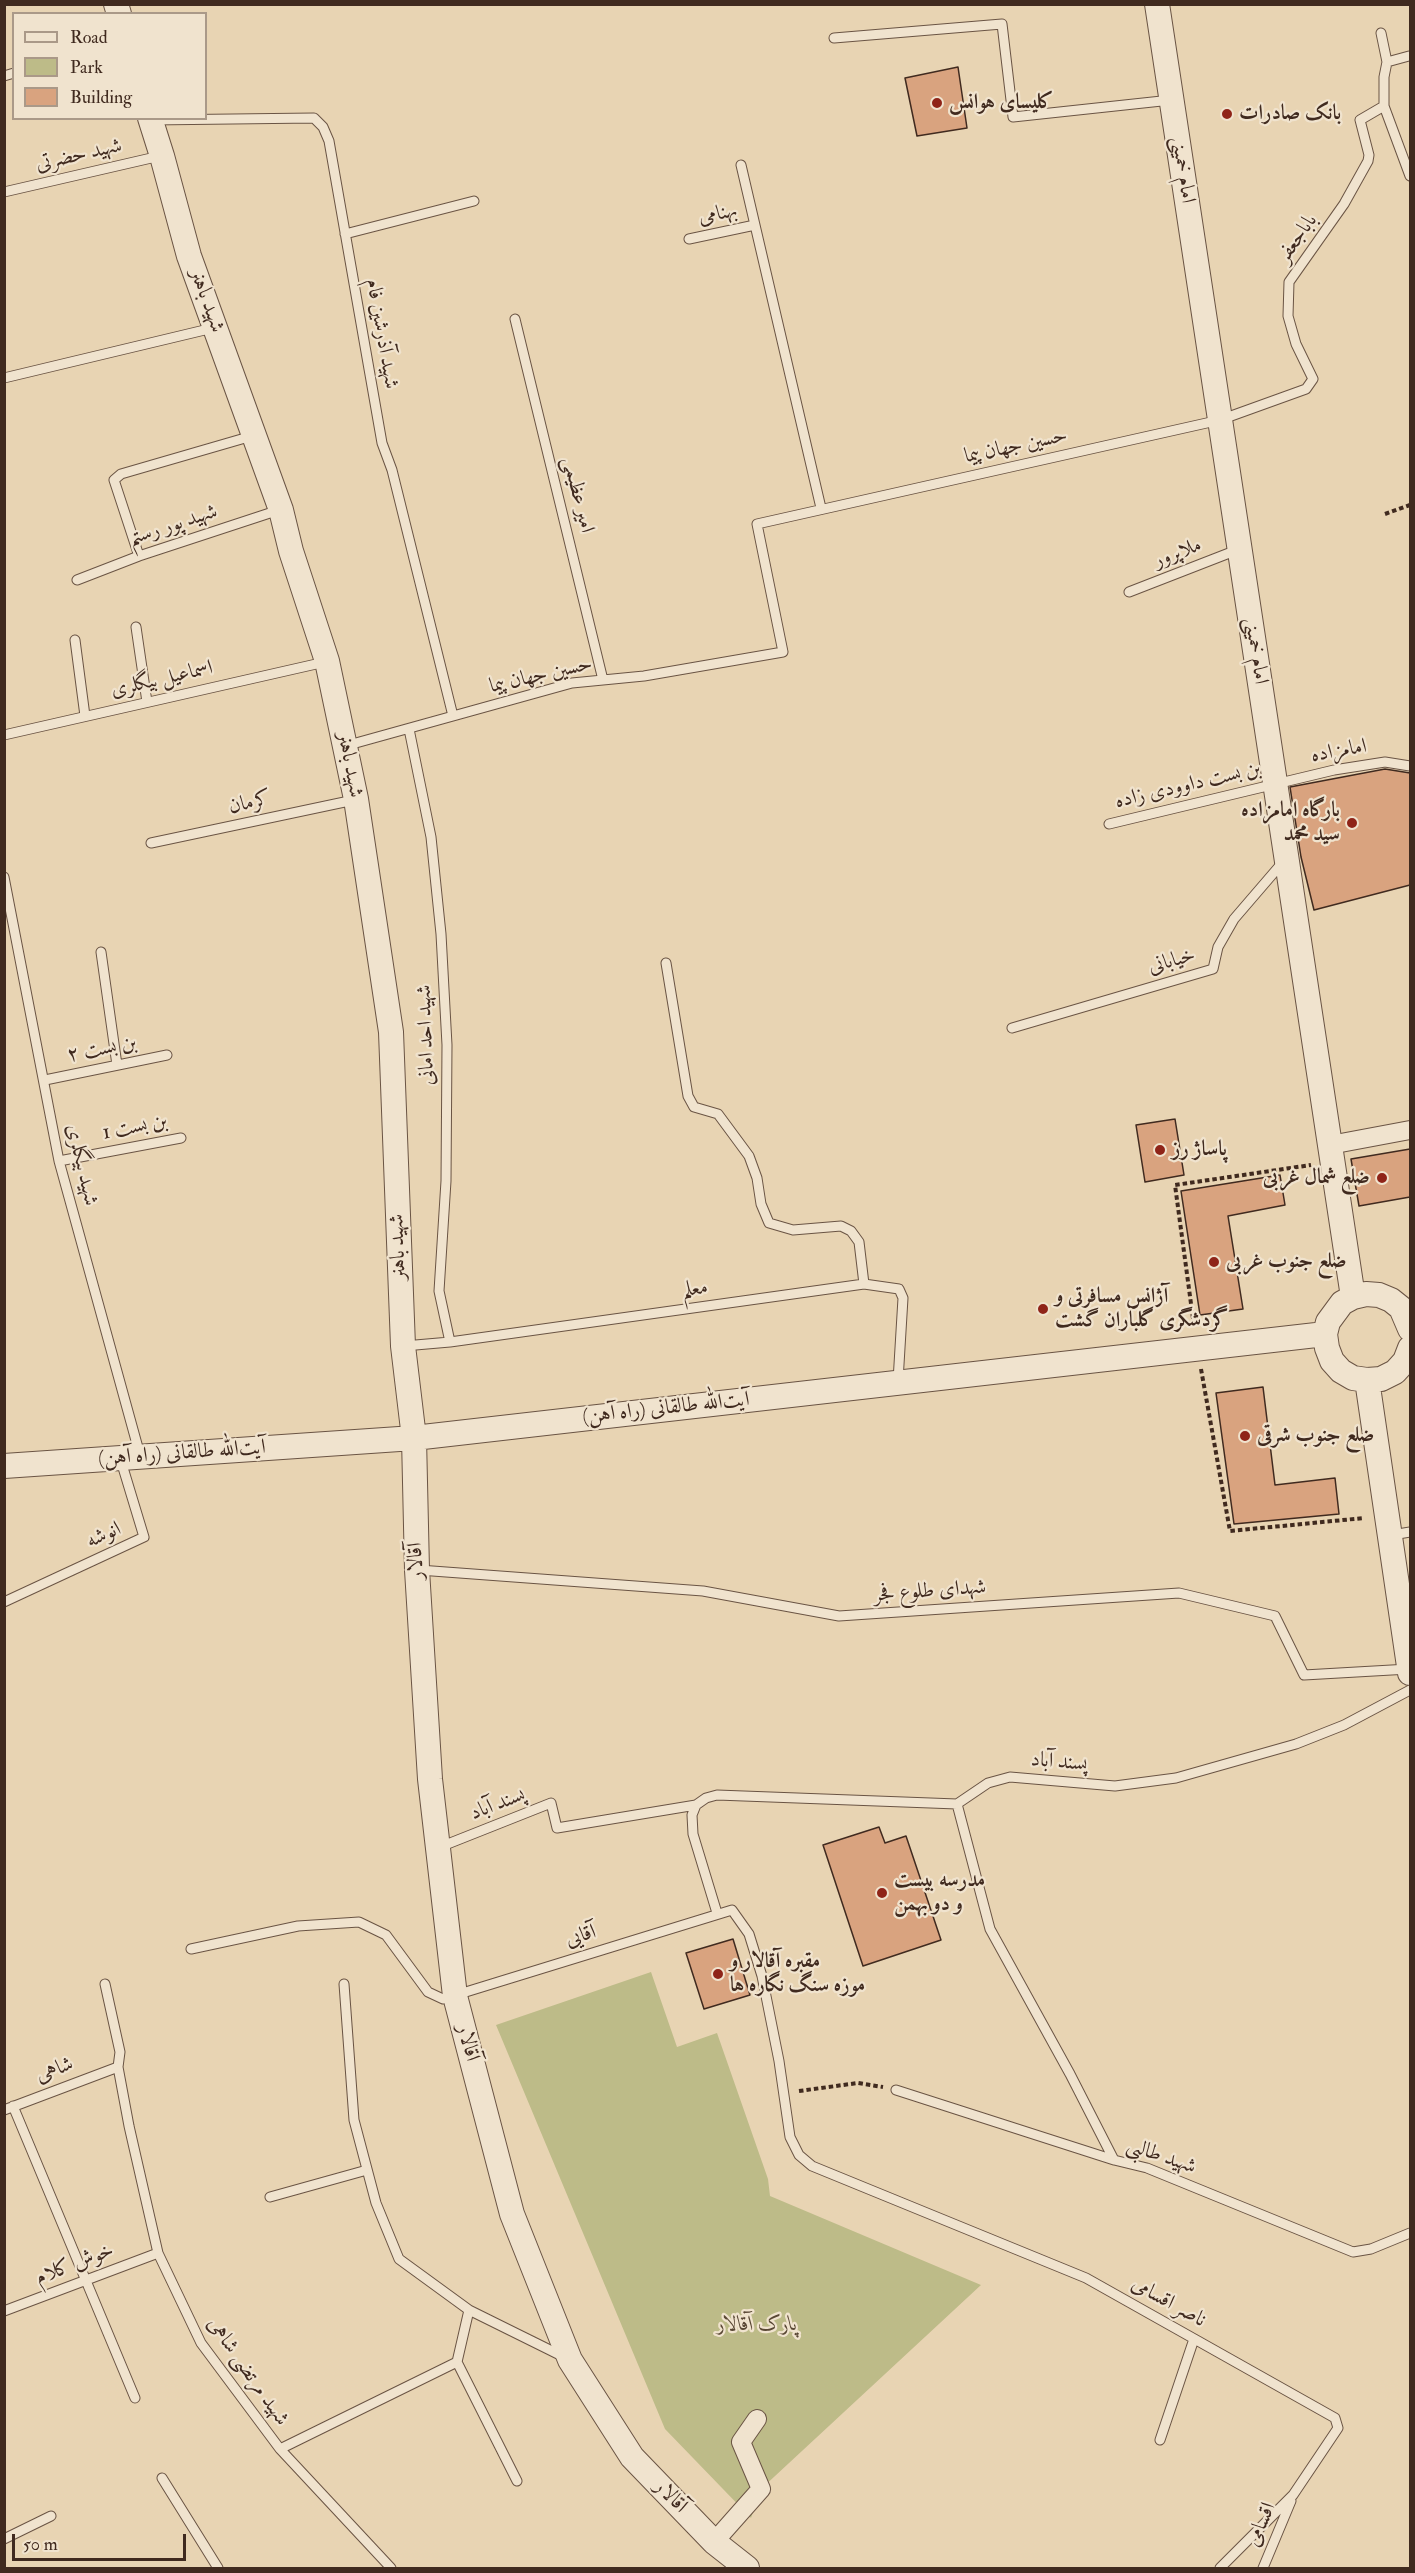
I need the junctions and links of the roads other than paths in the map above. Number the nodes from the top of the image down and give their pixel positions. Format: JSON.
{"nodes":[{"id":1,"x":1157,"y":4,"type":"edge"},
{"id":2,"x":1381,"y":33,"type":"dead end"},
{"id":3,"x":834,"y":38,"type":"dead end"},
{"id":4,"x":1409,"y":56,"type":"dead end"},
{"id":5,"x":1387,"y":62,"type":"junction"},
{"id":6,"x":1172,"y":100,"type":"junction"},
{"id":7,"x":1384,"y":106,"type":"junction"},
{"id":8,"x":207,"y":119,"type":"edge"},
{"id":9,"x":150,"y":120,"type":"edge"},
{"id":10,"x":162,"y":156,"type":"junction"},
{"id":11,"x":741,"y":165,"type":"dead end"},
{"id":12,"x":1410,"y":176,"type":"edge"},
{"id":13,"x":4,"y":192,"type":"edge"},
{"id":14,"x":474,"y":201,"type":"dead end"},
{"id":15,"x":755,"y":225,"type":"junction"},
{"id":16,"x":345,"y":234,"type":"junction"},
{"id":17,"x":689,"y":239,"type":"dead end"},
{"id":18,"x":515,"y":319,"type":"dead end"},
{"id":19,"x":215,"y":327,"type":"junction"},
{"id":20,"x":4,"y":378,"type":"edge"},
{"id":21,"x":1220,"y":420,"type":"junction"},
{"id":22,"x":254,"y":436,"type":"junction"},
{"id":23,"x":820,"y":508,"type":"junction"},
{"id":24,"x":281,"y":510,"type":"junction"},
{"id":25,"x":1240,"y":549,"type":"junction"},
{"id":26,"x":139,"y":556,"type":"junction"},
{"id":27,"x":77,"y":580,"type":"dead end"},
{"id":28,"x":1129,"y":592,"type":"dead end"},
{"id":29,"x":136,"y":627,"type":"dead end"},
{"id":30,"x":75,"y":640,"type":"dead end"},
{"id":31,"x":327,"y":661,"type":"junction"},
{"id":32,"x":603,"y":680,"type":"junction"},
{"id":33,"x":147,"y":702,"type":"junction"},
{"id":34,"x":85,"y":716,"type":"junction"},
{"id":35,"x":453,"y":716,"type":"junction"},
{"id":36,"x":409,"y":729,"type":"junction"},
{"id":37,"x":4,"y":735,"type":"edge"},
{"id":38,"x":345,"y":746,"type":"junction"},
{"id":39,"x":1410,"y":766,"type":"edge"},
{"id":40,"x":1275,"y":784,"type":"junction"},
{"id":41,"x":356,"y":799,"type":"junction"},
{"id":42,"x":1109,"y":824,"type":"dead end"},
{"id":43,"x":151,"y":843,"type":"dead end"},
{"id":44,"x":1287,"y":858,"type":"junction"},
{"id":45,"x":4,"y":877,"type":"edge"},
{"id":46,"x":9,"y":930,"type":"edge"},
{"id":47,"x":101,"y":952,"type":"dead end"},
{"id":48,"x":666,"y":963,"type":"dead end"},
{"id":49,"x":1012,"y":1028,"type":"dead end"},
{"id":50,"x":167,"y":1055,"type":"dead end"},
{"id":51,"x":117,"y":1065,"type":"junction"},
{"id":52,"x":45,"y":1080,"type":"junction"},
{"id":53,"x":1410,"y":1130,"type":"edge"},
{"id":54,"x":182,"y":1138,"type":"dead end"},
{"id":55,"x":1332,"y":1154,"type":"junction"},
{"id":56,"x":59,"y":1161,"type":"junction"},
{"id":57,"x":864,"y":1284,"type":"junction"},
{"id":58,"x":1353,"y":1297,"type":"junction"},
{"id":59,"x":1410,"y":1329,"type":"edge"},
{"id":60,"x":1325,"y":1334,"type":"junction"},
{"id":61,"x":450,"y":1342,"type":"junction"},
{"id":62,"x":403,"y":1346,"type":"junction"},
{"id":63,"x":1410,"y":1348,"type":"edge"},
{"id":64,"x":1367,"y":1380,"type":"junction"},
{"id":65,"x":898,"y":1383,"type":"junction"},
{"id":66,"x":414,"y":1438,"type":"junction"},
{"id":67,"x":130,"y":1457,"type":"junction"},
{"id":68,"x":4,"y":1466,"type":"edge"},
{"id":69,"x":1396,"y":1528,"type":"edge"},
{"id":70,"x":417,"y":1570,"type":"junction"},
{"id":71,"x":4,"y":1602,"type":"edge"},
{"id":72,"x":1410,"y":1671,"type":"edge"},
{"id":73,"x":1410,"y":1690,"type":"edge"},
{"id":74,"x":957,"y":1804,"type":"junction"},
{"id":75,"x":696,"y":1805,"type":"junction"},
{"id":76,"x":438,"y":1848,"type":"junction"},
{"id":77,"x":717,"y":1913,"type":"junction"},
{"id":78,"x":190,"y":1949,"type":"dead end"},
{"id":79,"x":105,"y":1984,"type":"dead end"},
{"id":80,"x":344,"y":1984,"type":"dead end"},
{"id":81,"x":455,"y":1996,"type":"junction"},
{"id":82,"x":118,"y":2067,"type":"junction"},
{"id":83,"x":896,"y":2090,"type":"road end"},
{"id":84,"x":9,"y":2108,"type":"edge"},
{"id":85,"x":1114,"y":2160,"type":"junction"},
{"id":86,"x":367,"y":2170,"type":"junction"},
{"id":87,"x":270,"y":2198,"type":"dead end"},
{"id":88,"x":1410,"y":2233,"type":"edge"},
{"id":89,"x":158,"y":2253,"type":"junction"},
{"id":90,"x":84,"y":2281,"type":"junction"},
{"id":91,"x":469,"y":2310,"type":"junction"},
{"id":92,"x":4,"y":2311,"type":"edge"},
{"id":93,"x":1194,"y":2339,"type":"junction"},
{"id":94,"x":570,"y":2360,"type":"junction"},
{"id":95,"x":457,"y":2362,"type":"junction"},
{"id":96,"x":135,"y":2398,"type":"dead end"},
{"id":97,"x":757,"y":2419,"type":"dead end"},
{"id":98,"x":1160,"y":2440,"type":"dead end"},
{"id":99,"x":280,"y":2449,"type":"junction"},
{"id":100,"x":162,"y":2478,"type":"dead end"},
{"id":101,"x":517,"y":2481,"type":"dead end"},
{"id":102,"x":1293,"y":2495,"type":"junction"},
{"id":103,"x":51,"y":2516,"type":"dead end"},
{"id":104,"x":4,"y":2539,"type":"edge"},
{"id":105,"x":714,"y":2541,"type":"junction"},
{"id":106,"x":218,"y":2568,"type":"edge"},
{"id":107,"x":391,"y":2568,"type":"edge"},
{"id":108,"x":747,"y":2568,"type":"edge"},
{"id":109,"x":1220,"y":2568,"type":"edge"},
{"id":110,"x":1263,"y":2568,"type":"edge"}],
"edges":[{"from":1,"to":6,"type":"street","name":"امام خمینی"},
{"from":2,"to":5,"type":"lane"},
{"from":3,"to":6,"type":"lane"},
{"from":4,"to":5,"type":"lane"},
{"from":5,"to":7,"type":"lane"},
{"from":6,"to":21,"type":"street","name":"امام خمینی"},
{"from":7,"to":12,"type":"lane"},
{"from":7,"to":21,"type":"lane","name":"باباجعفر"},
{"from":8,"to":16,"type":"lane","name":"شهید آذرشین فام"},
{"from":9,"to":10,"type":"street","name":"شهید باهنر"},
{"from":10,"to":13,"type":"lane","name":"شهید حضرتی"},
{"from":10,"to":19,"type":"street","name":"شهید باهنر"},
{"from":11,"to":15,"type":"lane"},
{"from":14,"to":16,"type":"lane"},
{"from":15,"to":17,"type":"lane","name":"بهنامی"},
{"from":15,"to":23,"type":"lane"},
{"from":16,"to":35,"type":"lane","name":"شهید آذرشین فام"},
{"from":18,"to":32,"type":"lane","name":"امیر عظیمی"},
{"from":19,"to":20,"type":"lane"},
{"from":19,"to":22,"type":"street","name":"شهید باهنر"},
{"from":21,"to":23,"type":"lane","name":"حسین جهان پیما"},
{"from":21,"to":25,"type":"street","name":"امام خمینی"},
{"from":22,"to":24,"type":"street","name":"شهید باهنر"},
{"from":22,"to":26,"type":"lane"},
{"from":23,"to":32,"type":"lane","name":"حسین جهان پیما"},
{"from":24,"to":26,"type":"lane","name":"شهید پور رستم"},
{"from":24,"to":31,"type":"street","name":"شهید باهنر"},
{"from":25,"to":28,"type":"lane","name":"ملاپرور"},
{"from":25,"to":40,"type":"street","name":"امام خمینی"},
{"from":26,"to":27,"type":"lane","name":"شهید پور رستم"},
{"from":29,"to":33,"type":"lane"},
{"from":30,"to":34,"type":"lane"},
{"from":31,"to":33,"type":"lane","name":"اسماعیل بیگلری"},
{"from":31,"to":38,"type":"street","name":"شهید باهنر"},
{"from":32,"to":35,"type":"lane","name":"حسین جهان پیما"},
{"from":33,"to":34,"type":"lane","name":"اسماعیل بیگلری"},
{"from":34,"to":37,"type":"lane","name":"اسماعیل بیگلری"},
{"from":35,"to":36,"type":"lane","name":"حسین جهان پیما"},
{"from":36,"to":38,"type":"lane","name":"حسین جهان پیما"},
{"from":36,"to":61,"type":"lane","name":"شهید احد امانی"},
{"from":38,"to":41,"type":"street","name":"شهید باهنر"},
{"from":39,"to":40,"type":"lane","name":"امامزاده"},
{"from":40,"to":42,"type":"lane","name":"بن بست داوودی زاده"},
{"from":40,"to":44,"type":"street","name":"امام خمینی"},
{"from":41,"to":43,"type":"lane","name":"کرمان"},
{"from":41,"to":62,"type":"street","name":"شهید باهنر"},
{"from":44,"to":49,"type":"lane","name":"خیابانی"},
{"from":44,"to":55,"type":"street","name":"امام خمینی"},
{"from":45,"to":46,"type":"lane","name":"شهید بیگلری"},
{"from":46,"to":52,"type":"lane","name":"شهید بیگلری"},
{"from":47,"to":51,"type":"lane"},
{"from":48,"to":57,"type":"lane"},
{"from":50,"to":51,"type":"lane","name":"بن بست ۲"},
{"from":51,"to":52,"type":"lane","name":"بن بست ۲"},
{"from":52,"to":56,"type":"lane","name":"شهید بیگلری"},
{"from":53,"to":55,"type":"street"},
{"from":54,"to":56,"type":"lane","name":"بن بست 1"},
{"from":55,"to":58,"type":"street","name":"امام خمینی"},
{"from":56,"to":67,"type":"lane","name":"شهید بیگلری"},
{"from":57,"to":61,"type":"lane","name":"معلم"},
{"from":57,"to":65,"type":"lane","name":"معلم"},
{"from":58,"to":59,"type":"street"},
{"from":58,"to":60,"type":"street"},
{"from":60,"to":64,"type":"street"},
{"from":60,"to":65,"type":"street","name":"(راه آهن) آیت‌الله طالقانی"},
{"from":61,"to":62,"type":"lane","name":"معلم"},
{"from":62,"to":66,"type":"street","name":"شهید باهنر"},
{"from":63,"to":64,"type":"street"},
{"from":64,"to":69,"type":"street"},
{"from":65,"to":66,"type":"street","name":"(راه آهن) آیت‌الله طالقانی"},
{"from":66,"to":67,"type":"street","name":"(راه آهن) آیت‌الله طالقانی"},
{"from":66,"to":70,"type":"street","name":"آقالار"},
{"from":67,"to":68,"type":"street","name":"(راه آهن) آیت‌الله طالقانی"},
{"from":67,"to":71,"type":"lane","name":"انوشه"},
{"from":69,"to":72,"type":"street"},
{"from":70,"to":72,"type":"lane","name":"شهدای طلوع فجر"},
{"from":70,"to":76,"type":"street","name":"آقالار"},
{"from":73,"to":74,"type":"lane","name":"پسند آباد"},
{"from":74,"to":75,"type":"lane","name":"پسند آباد"},
{"from":74,"to":85,"type":"lane"},
{"from":75,"to":76,"type":"lane","name":"پسند آباد"},
{"from":75,"to":77,"type":"lane"},
{"from":76,"to":81,"type":"street","name":"آقالار"},
{"from":77,"to":81,"type":"lane","name":"آقایی"},
{"from":77,"to":93,"type":"lane","name":"ناصر اقسامی"},
{"from":78,"to":81,"type":"lane"},
{"from":79,"to":82,"type":"lane","name":"شهید مرتضی شاهی"},
{"from":80,"to":86,"type":"lane"},
{"from":81,"to":94,"type":"street","name":"آقالار"},
{"from":82,"to":84,"type":"lane","name":"شاهی"},
{"from":82,"to":89,"type":"lane","name":"شهید مرتضی شاهی"},
{"from":83,"to":85,"type":"lane","name":"شهید طالبی"},
{"from":84,"to":90,"type":"lane"},
{"from":85,"to":88,"type":"lane","name":"شهید طالبی"},
{"from":86,"to":87,"type":"lane"},
{"from":86,"to":91,"type":"lane"},
{"from":89,"to":90,"type":"lane","name":"خوش کلام"},
{"from":89,"to":99,"type":"lane","name":"شهید مرتضی شاهی"},
{"from":90,"to":92,"type":"lane","name":"خوش کلام"},
{"from":90,"to":96,"type":"lane"},
{"from":91,"to":94,"type":"lane"},
{"from":91,"to":95,"type":"lane"},
{"from":93,"to":98,"type":"lane"},
{"from":93,"to":102,"type":"lane","name":"ناصر اقسامی"},
{"from":94,"to":105,"type":"street","name":"آقالار"},
{"from":95,"to":99,"type":"lane"},
{"from":95,"to":101,"type":"lane"},
{"from":97,"to":105,"type":"street"},
{"from":99,"to":107,"type":"lane","name":"شهید مرتضی شاهی"},
{"from":100,"to":106,"type":"lane"},
{"from":102,"to":109,"type":"lane","name":"ناصر اقسامی"},
{"from":102,"to":110,"type":"lane","name":"اقسامی"},
{"from":103,"to":104,"type":"lane"},
{"from":105,"to":108,"type":"street","name":"آقالار"}]}
